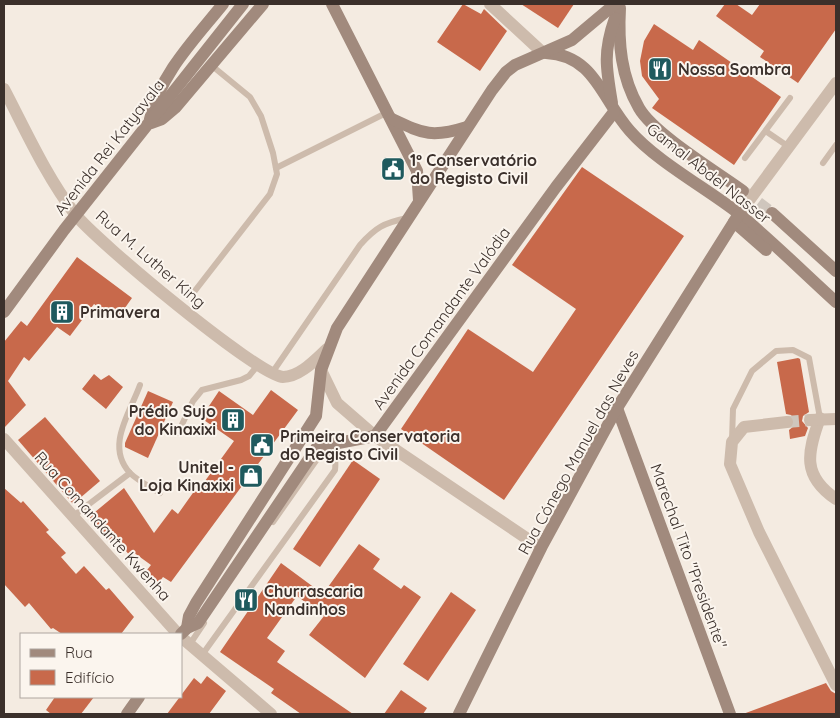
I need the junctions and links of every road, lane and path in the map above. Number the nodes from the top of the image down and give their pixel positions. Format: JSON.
{"nodes":[{"id":1,"x":223,"y":4,"type":"edge"},
{"id":2,"x":242,"y":4,"type":"edge"},
{"id":3,"x":263,"y":4,"type":"edge"},
{"id":4,"x":332,"y":4,"type":"edge"},
{"id":5,"x":490,"y":4,"type":"edge"},
{"id":6,"x":619,"y":5,"type":"edge"},
{"id":7,"x":543,"y":53,"type":"junction"},
{"id":8,"x":212,"y":65,"type":"junction"},
{"id":9,"x":836,"y":83,"type":"edge"},
{"id":10,"x":4,"y":89,"type":"edge"},
{"id":11,"x":790,"y":98,"type":"dead end"},
{"id":12,"x":613,"y":109,"type":"junction"},
{"id":13,"x":390,"y":115,"type":"junction"},
{"id":14,"x":149,"y":124,"type":"junction"},
{"id":15,"x":467,"y":127,"type":"junction"},
{"id":16,"x":767,"y":132,"type":"junction"},
{"id":17,"x":836,"y":145,"type":"edge"},
{"id":18,"x":789,"y":147,"type":"junction"},
{"id":19,"x":745,"y":158,"type":"dead end"},
{"id":20,"x":824,"y":163,"type":"dead end"},
{"id":21,"x":276,"y":168,"type":"junction"},
{"id":22,"x":743,"y":191,"type":"tunnel mouth"},
{"id":23,"x":419,"y":202,"type":"junction"},
{"id":24,"x":772,"y":213,"type":"tunnel mouth"},
{"id":25,"x":76,"y":215,"type":"junction"},
{"id":26,"x":408,"y":218,"type":"junction"},
{"id":27,"x":737,"y":218,"type":"junction"},
{"id":28,"x":836,"y":271,"type":"edge"},
{"id":29,"x":194,"y":292,"type":"dead end"},
{"id":30,"x":836,"y":302,"type":"edge"},
{"id":31,"x":4,"y":312,"type":"edge"},
{"id":32,"x":836,"y":312,"type":"edge"},
{"id":33,"x":327,"y":349,"type":"junction"},
{"id":34,"x":258,"y":365,"type":"junction"},
{"id":35,"x":321,"y":370,"type":"junction"},
{"id":36,"x":272,"y":373,"type":"junction"},
{"id":37,"x":140,"y":385,"type":"dead end"},
{"id":38,"x":617,"y":408,"type":"junction"},
{"id":39,"x":836,"y":418,"type":"edge"},
{"id":40,"x":815,"y":419,"type":"junction"},
{"id":41,"x":787,"y":422,"type":"tunnel mouth"},
{"id":42,"x":178,"y":434,"type":"dead end"},
{"id":43,"x":375,"y":436,"type":"junction"},
{"id":44,"x":4,"y":439,"type":"edge"},
{"id":45,"x":732,"y":442,"type":"junction"},
{"id":46,"x":130,"y":473,"type":"junction"},
{"id":47,"x":160,"y":493,"type":"dead end"},
{"id":48,"x":836,"y":499,"type":"edge"},
{"id":49,"x":72,"y":517,"type":"junction"},
{"id":50,"x":541,"y":548,"type":"junction"},
{"id":51,"x":180,"y":633,"type":"edge"},
{"id":52,"x":183,"y":636,"type":"edge"},
{"id":53,"x":202,"y":655,"type":"junction"},
{"id":54,"x":836,"y":685,"type":"edge"},
{"id":55,"x":138,"y":698,"type":"edge"},
{"id":56,"x":127,"y":714,"type":"edge"},
{"id":57,"x":271,"y":714,"type":"edge"},
{"id":58,"x":459,"y":714,"type":"edge"},
{"id":59,"x":730,"y":714,"type":"edge"}],
"edges":[{"from":1,"to":14,"type":"main road"},
{"from":2,"to":14,"type":"main road","name":"Avenida Rei Katyavala"},
{"from":3,"to":8,"type":"main road"},
{"from":4,"to":13,"type":"main road"},
{"from":5,"to":7,"type":"street"},
{"from":6,"to":7,"type":"main road"},
{"from":6,"to":12,"type":"main road"},
{"from":6,"to":22,"type":"main road","name":"Gamal Abdel Nasser"},
{"from":7,"to":12,"type":"main road","name":"Gamal Abdel Nasser"},
{"from":7,"to":15,"type":"main road"},
{"from":8,"to":14,"type":"main road"},
{"from":8,"to":21,"type":"lane"},
{"from":9,"to":18,"type":"street"},
{"from":10,"to":25,"type":"street","name":"Rua M. Luther King"},
{"from":11,"to":16,"type":"lane"},
{"from":12,"to":27,"type":"main road","name":"Gamal Abdel Nasser"},
{"from":12,"to":43,"type":"main road","name":"Avenida Comandante Valódia"},
{"from":13,"to":15,"type":"main road"},
{"from":13,"to":21,"type":"lane"},
{"from":13,"to":23,"type":"main road"},
{"from":14,"to":25,"type":"main road","name":"Avenida Rei Katyavala"},
{"from":15,"to":23,"type":"main road"},
{"from":16,"to":18,"type":"lane"},
{"from":16,"to":19,"type":"lane"},
{"from":17,"to":20,"type":"lane"},
{"from":18,"to":27,"type":"street"},
{"from":21,"to":29,"type":"lane"},
{"from":23,"to":26,"type":"main road"},
{"from":24,"to":28,"type":"main road","name":"Gamal Abdel Nasser"},
{"from":25,"to":31,"type":"main road","name":"Avenida Rei Katyavala"},
{"from":25,"to":34,"type":"street","name":"Rua M. Luther King"},
{"from":26,"to":33,"type":"main road"},
{"from":26,"to":36,"type":"lane"},
{"from":27,"to":30,"type":"main road","name":"Gamal Abdel Nasser"},
{"from":27,"to":32,"type":"main road","name":"Gamal Abdel Nasser"},
{"from":27,"to":38,"type":"main road","name":"Rua Cónego Manuel das Neves"},
{"from":33,"to":35,"type":"main road"},
{"from":33,"to":36,"type":"street","name":"Rua M. Luther King"},
{"from":34,"to":36,"type":"street","name":"Rua M. Luther King"},
{"from":34,"to":42,"type":"lane"},
{"from":35,"to":43,"type":"street"},
{"from":35,"to":52,"type":"main road"},
{"from":37,"to":46,"type":"lane"},
{"from":38,"to":50,"type":"main road","name":"Rua Cónego Manuel das Neves"},
{"from":38,"to":59,"type":"main road","name":"Marechal Tito \"Presidente\""},
{"from":39,"to":40,"type":"street"},
{"from":40,"to":45,"type":"lane"},
{"from":40,"to":48,"type":"street"},
{"from":41,"to":45,"type":"street"},
{"from":43,"to":50,"type":"street"},
{"from":43,"to":52,"type":"main road","name":"Avenida Comandante Valódia"},
{"from":44,"to":49,"type":"street","name":"Rua Comandante Kwenha"},
{"from":45,"to":54,"type":"street"},
{"from":46,"to":47,"type":"lane"},
{"from":46,"to":49,"type":"lane"},
{"from":49,"to":51,"type":"street","name":"Rua Comandante Kwenha"},
{"from":50,"to":58,"type":"main road","name":"Rua Cónego Manuel das Neves"},
{"from":52,"to":53,"type":"street","name":"Rua Comandante Kwenha"},
{"from":52,"to":53,"type":"lane"},
{"from":53,"to":57,"type":"street","name":"Rua Comandante Kwenha"},
{"from":55,"to":56,"type":"main road"}]}
